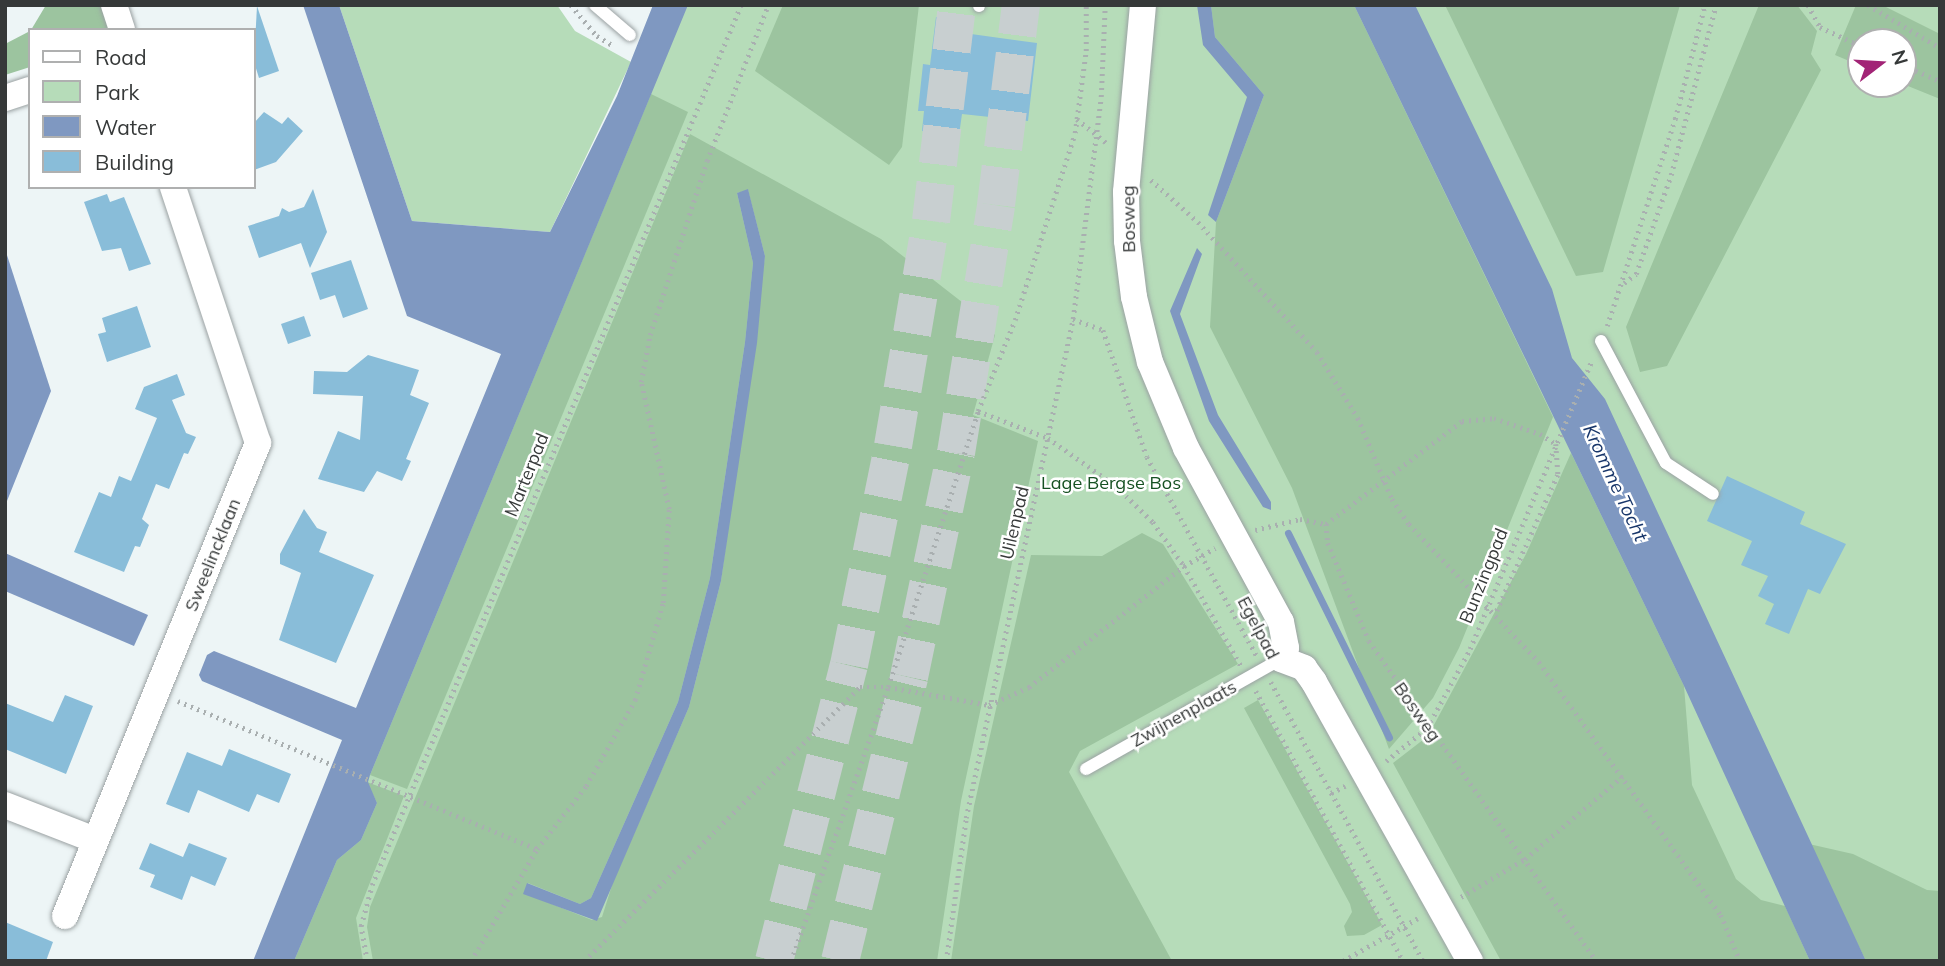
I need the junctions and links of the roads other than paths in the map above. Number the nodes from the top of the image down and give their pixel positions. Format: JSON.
{"nodes":[{"id":1,"x":114,"y":5,"type":"edge"},
{"id":2,"x":595,"y":5,"type":"edge"},
{"id":3,"x":1143,"y":5,"type":"edge"},
{"id":4,"x":121,"y":28,"type":"edge"},
{"id":5,"x":630,"y":34,"type":"dead end"},
{"id":6,"x":28,"y":91,"type":"edge"},
{"id":7,"x":5,"y":98,"type":"edge"},
{"id":8,"x":174,"y":189,"type":"edge"},
{"id":9,"x":1601,"y":341,"type":"road end"},
{"id":10,"x":1713,"y":494,"type":"dead end"},
{"id":11,"x":1272,"y":664,"type":"junction"},
{"id":12,"x":1086,"y":769,"type":"dead end"},
{"id":13,"x":5,"y":805,"type":"edge"},
{"id":14,"x":96,"y":840,"type":"junction"},
{"id":15,"x":65,"y":916,"type":"dead end"},
{"id":16,"x":1470,"y":961,"type":"edge"}],
"edges":[{"from":1,"to":4,"type":"street"},
{"from":2,"to":5,"type":"lane"},
{"from":3,"to":11,"type":"street","name":"Bosweg"},
{"from":6,"to":7,"type":"street"},
{"from":8,"to":14,"type":"street","name":"Sweelincklaan"},
{"from":9,"to":10,"type":"lane"},
{"from":11,"to":12,"type":"lane","name":"Zwijnenplaats"},
{"from":11,"to":16,"type":"street"},
{"from":13,"to":14,"type":"street"},
{"from":14,"to":15,"type":"street","name":"Sweelincklaan"}]}
